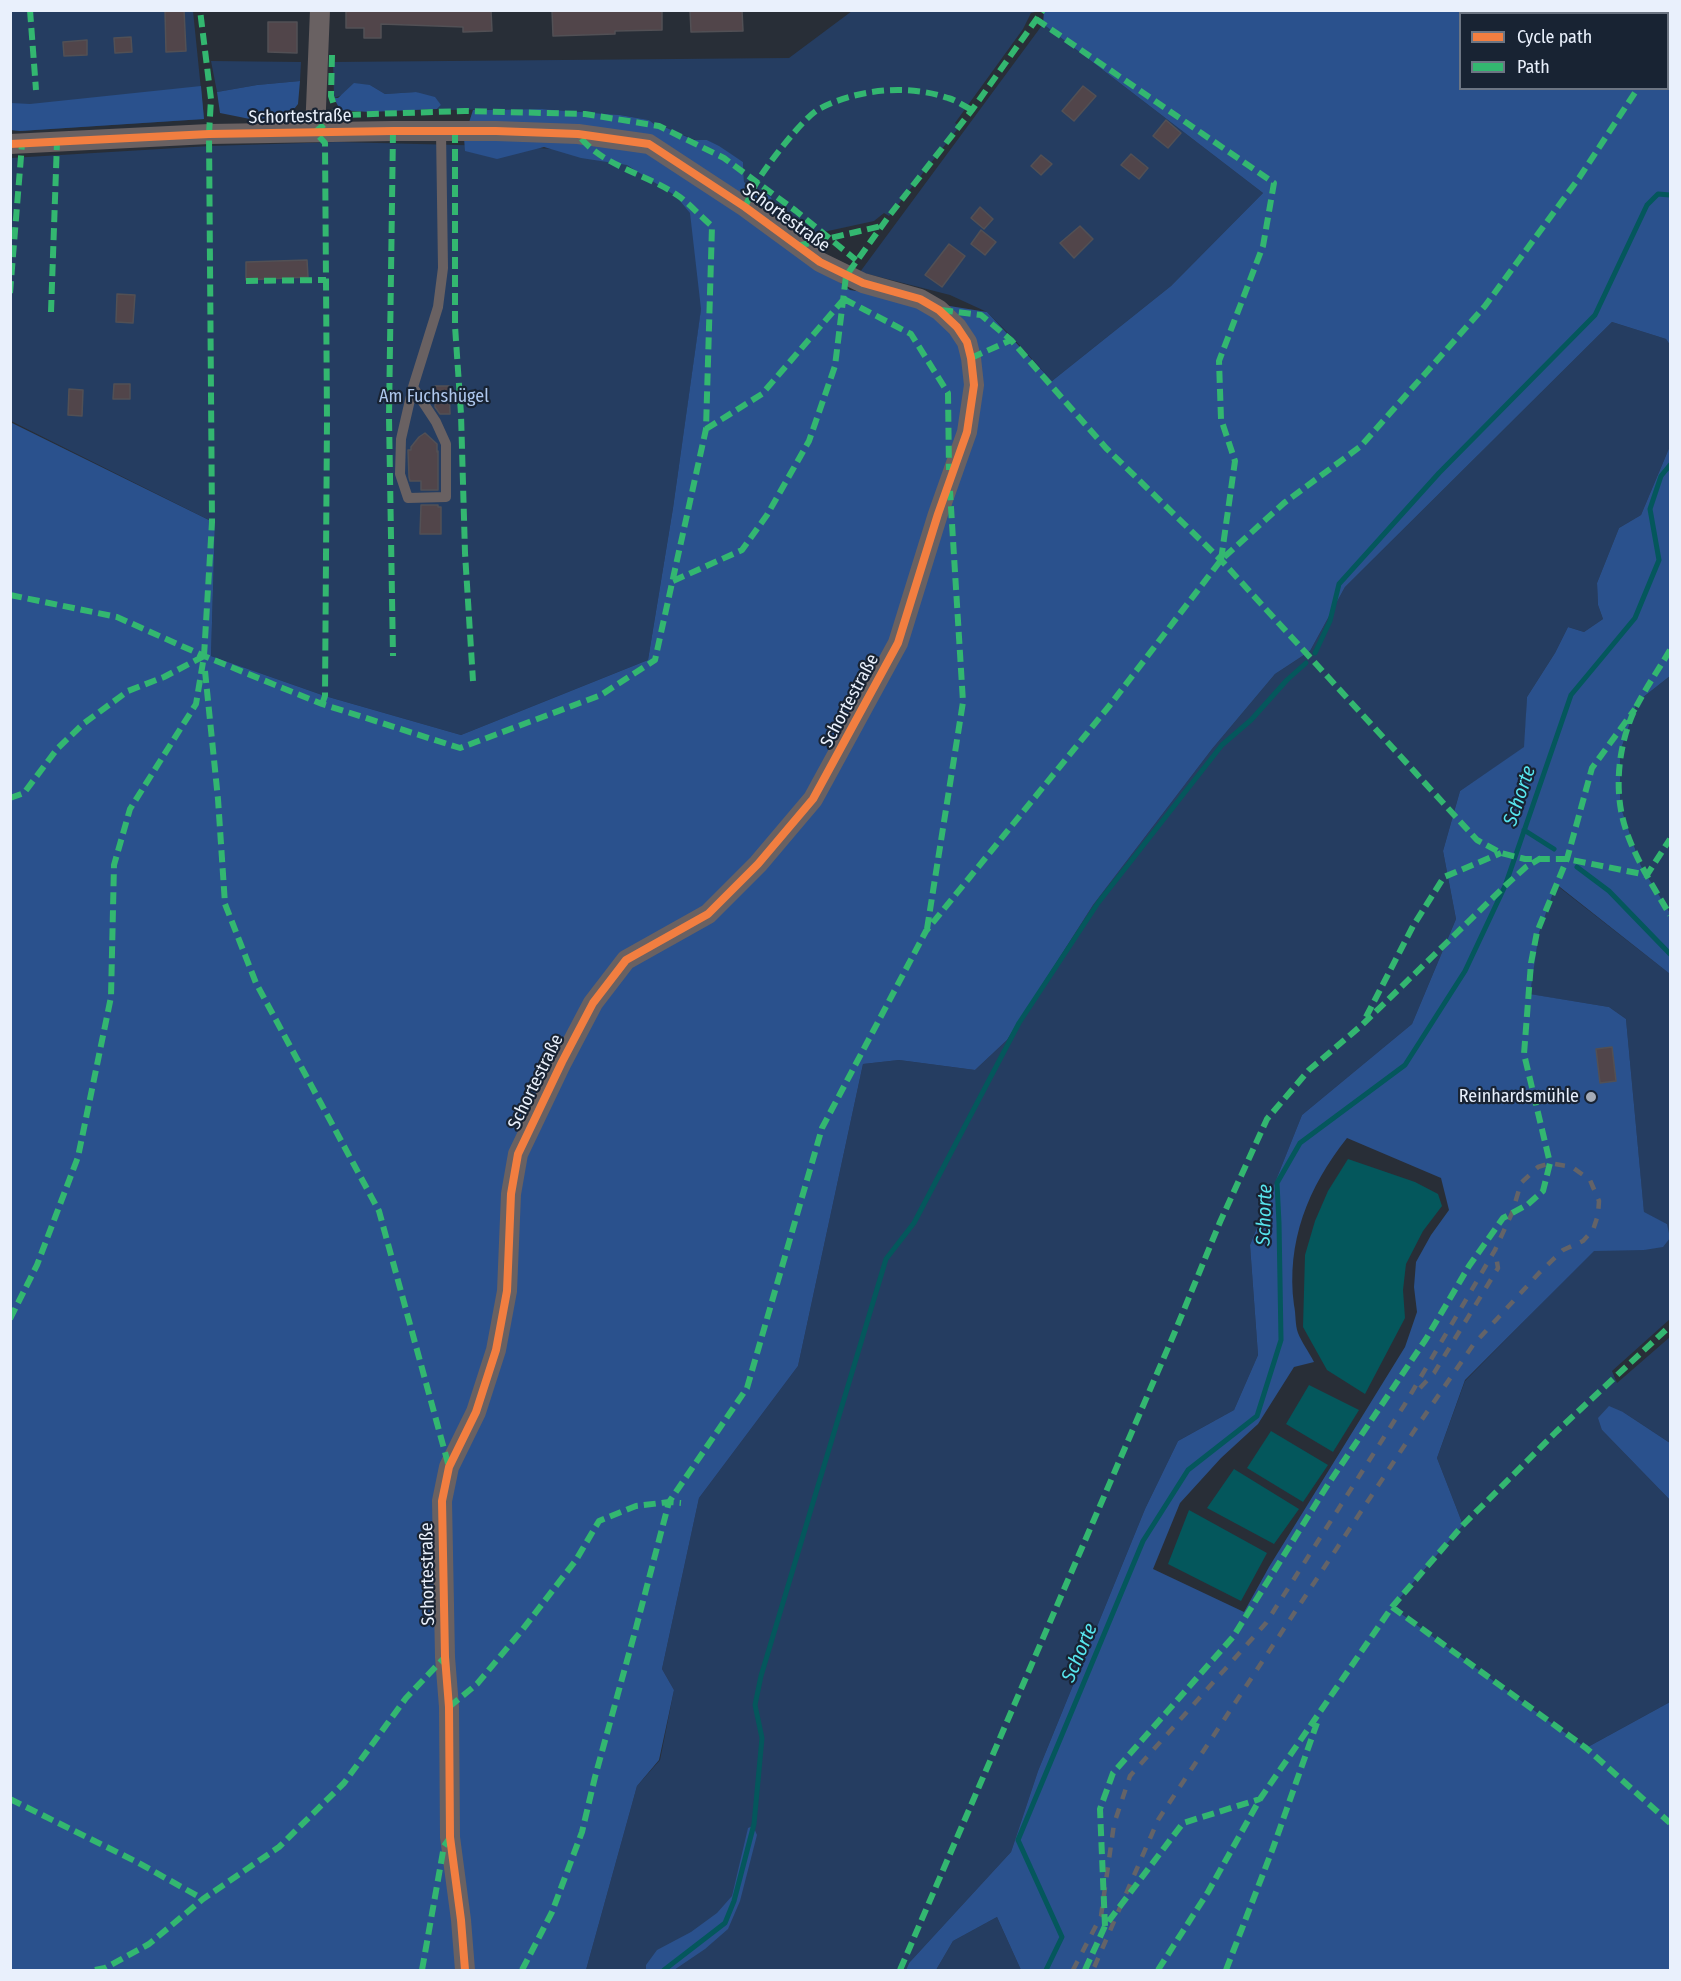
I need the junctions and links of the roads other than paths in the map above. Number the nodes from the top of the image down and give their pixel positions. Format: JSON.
{"nodes":[{"id":1,"x":320,"y":10,"type":"edge"},
{"id":2,"x":441,"y":131,"type":"junction"},
{"id":3,"x":315,"y":132,"type":"junction"},
{"id":4,"x":10,"y":144,"type":"edge"},
{"id":5,"x":413,"y":387,"type":"junction"},
{"id":6,"x":465,"y":1971,"type":"edge"}],
"edges":[{"from":1,"to":3,"type":"street"},
{"from":2,"to":3,"type":"street","name":"Schortestraße"},
{"from":2,"to":5,"type":"lane"},
{"from":2,"to":6,"type":"street","name":"Schortestraße"},
{"from":3,"to":4,"type":"street","name":"Schortestraße"},
{"from":5,"to":5,"type":"lane"}]}
